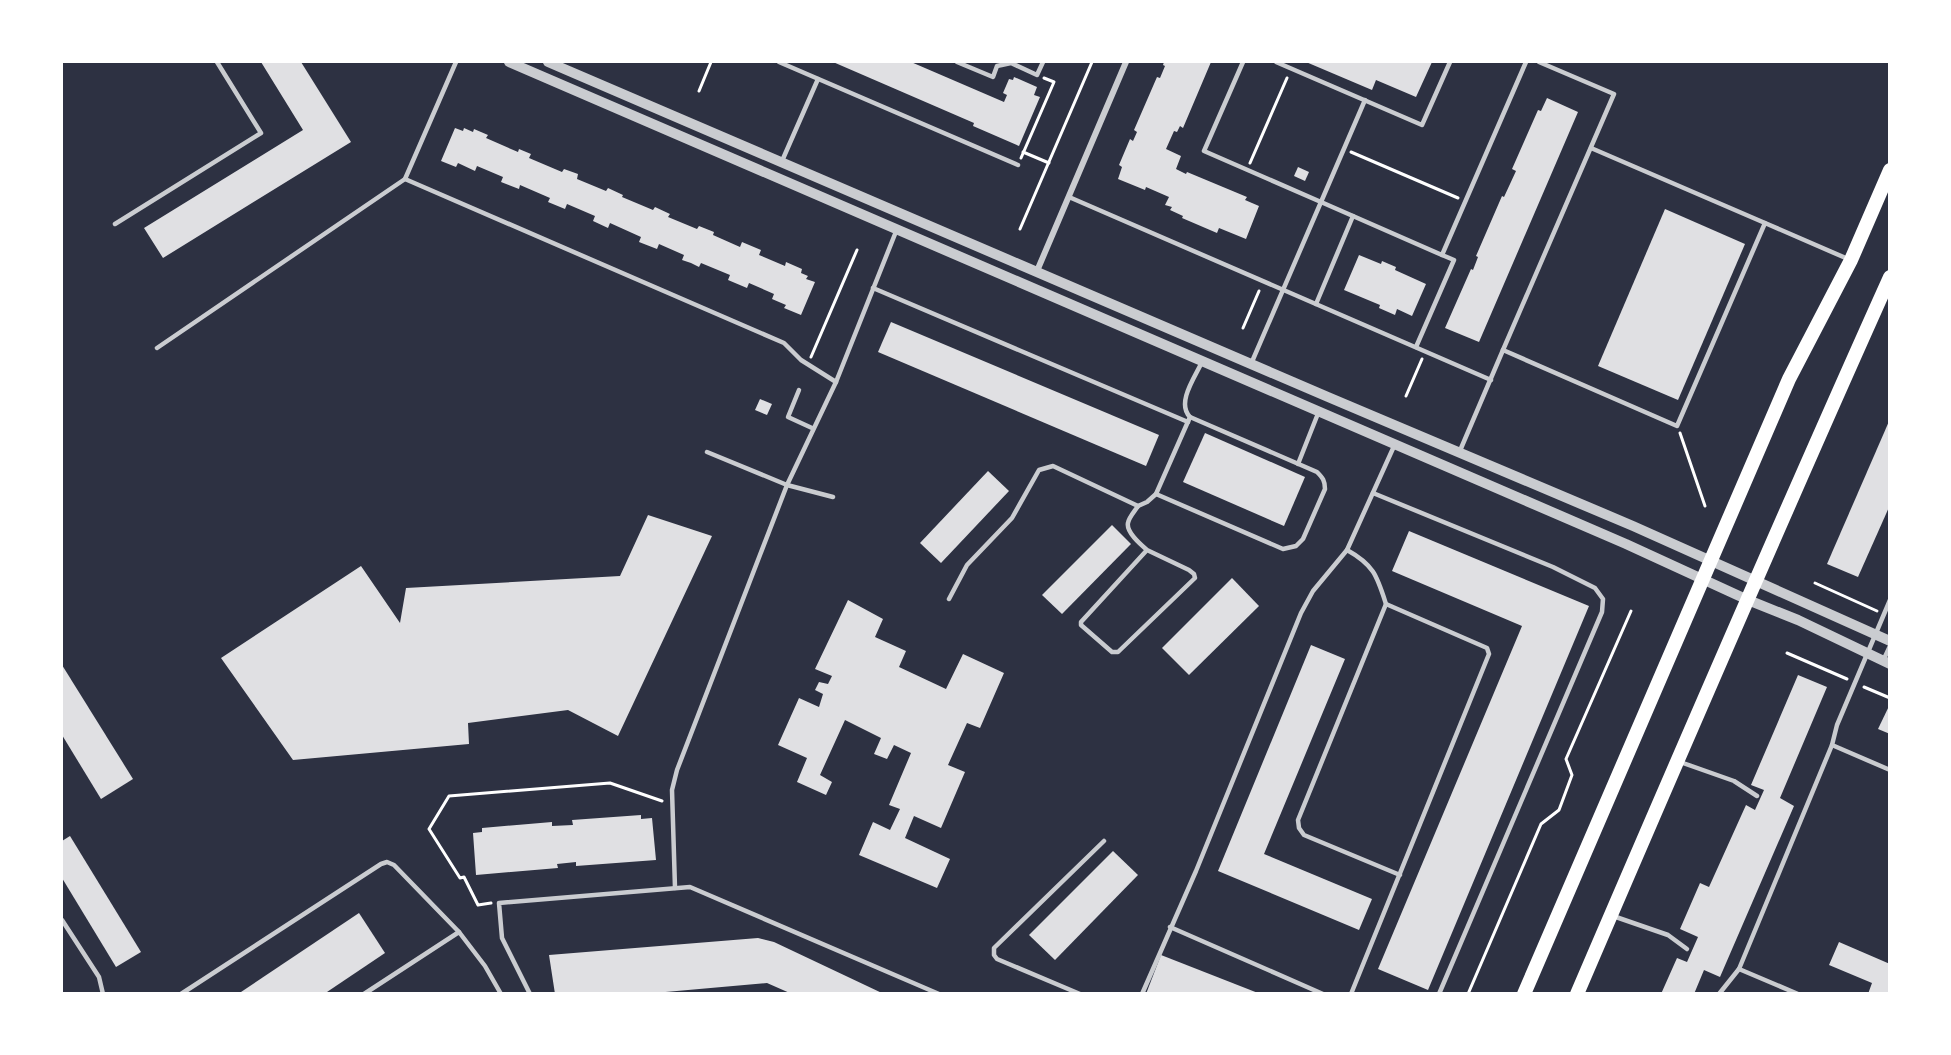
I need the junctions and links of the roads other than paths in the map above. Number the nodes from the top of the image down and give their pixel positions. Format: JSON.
{"nodes":[{"id":1,"x":217,"y":62,"type":"edge"},
{"id":2,"x":456,"y":62,"type":"edge"},
{"id":3,"x":509,"y":62,"type":"edge"},
{"id":4,"x":548,"y":62,"type":"edge"},
{"id":5,"x":778,"y":62,"type":"edge"},
{"id":6,"x":957,"y":62,"type":"edge"},
{"id":7,"x":1043,"y":62,"type":"edge"},
{"id":8,"x":1126,"y":62,"type":"edge"},
{"id":9,"x":1243,"y":62,"type":"edge"},
{"id":10,"x":1276,"y":62,"type":"edge"},
{"id":11,"x":1450,"y":62,"type":"edge"},
{"id":12,"x":1526,"y":62,"type":"edge"},
{"id":13,"x":1539,"y":62,"type":"edge"},
{"id":14,"x":818,"y":78,"type":"junction"},
{"id":15,"x":1365,"y":100,"type":"junction"},
{"id":16,"x":1591,"y":148,"type":"junction"},
{"id":17,"x":782,"y":161,"type":"junction"},
{"id":18,"x":1018,"y":165,"type":"road end"},
{"id":19,"x":1890,"y":170,"type":"edge"},
{"id":20,"x":405,"y":178,"type":"junction"},
{"id":21,"x":1069,"y":197,"type":"junction"},
{"id":22,"x":1321,"y":202,"type":"junction"},
{"id":23,"x":1353,"y":216,"type":"junction"},
{"id":24,"x":1765,"y":223,"type":"junction"},
{"id":25,"x":115,"y":224,"type":"dead end"},
{"id":26,"x":897,"y":229,"type":"junction"},
{"id":27,"x":1442,"y":255,"type":"junction"},
{"id":28,"x":1851,"y":260,"type":"junction"},
{"id":29,"x":1037,"y":271,"type":"junction"},
{"id":30,"x":1890,"y":277,"type":"edge"},
{"id":31,"x":873,"y":288,"type":"junction"},
{"id":32,"x":1283,"y":290,"type":"junction"},
{"id":33,"x":1316,"y":304,"type":"junction"},
{"id":34,"x":1416,"y":347,"type":"junction"},
{"id":35,"x":157,"y":348,"type":"dead end"},
{"id":36,"x":1503,"y":350,"type":"junction"},
{"id":37,"x":1203,"y":361,"type":"junction"},
{"id":38,"x":1251,"y":364,"type":"junction"},
{"id":39,"x":1491,"y":380,"type":"junction"},
{"id":40,"x":836,"y":382,"type":"junction"},
{"id":41,"x":800,"y":390,"type":"dead end"},
{"id":42,"x":1319,"y":411,"type":"junction"},
{"id":43,"x":1189,"y":419,"type":"junction"},
{"id":44,"x":812,"y":428,"type":"junction"},
{"id":45,"x":1395,"y":444,"type":"junction"},
{"id":46,"x":707,"y":452,"type":"dead end"},
{"id":47,"x":1459,"y":453,"type":"junction"},
{"id":48,"x":1298,"y":464,"type":"junction"},
{"id":49,"x":787,"y":485,"type":"junction"},
{"id":50,"x":1374,"y":493,"type":"junction"},
{"id":51,"x":1156,"y":494,"type":"junction"},
{"id":52,"x":833,"y":497,"type":"dead end"},
{"id":53,"x":1138,"y":506,"type":"junction"},
{"id":54,"x":1147,"y":550,"type":"junction"},
{"id":55,"x":1347,"y":550,"type":"junction"},
{"id":56,"x":1710,"y":560,"type":"junction"},
{"id":57,"x":1703,"y":579,"type":"junction"},
{"id":58,"x":1756,"y":581,"type":"junction"},
{"id":59,"x":949,"y":599,"type":"dead end"},
{"id":60,"x":1748,"y":600,"type":"junction"},
{"id":61,"x":1890,"y":600,"type":"edge"},
{"id":62,"x":1386,"y":604,"type":"junction"},
{"id":63,"x":1875,"y":635,"type":"junction"},
{"id":64,"x":1890,"y":641,"type":"edge"},
{"id":65,"x":1890,"y":646,"type":"edge"},
{"id":66,"x":1886,"y":663,"type":"edge"},
{"id":67,"x":1832,"y":744,"type":"junction"},
{"id":68,"x":1677,"y":761,"type":"junction"},
{"id":69,"x":1890,"y":770,"type":"edge"},
{"id":70,"x":1757,"y":796,"type":"dead end"},
{"id":71,"x":1104,"y":841,"type":"dead end"},
{"id":72,"x":1400,"y":875,"type":"junction"},
{"id":73,"x":675,"y":888,"type":"junction"},
{"id":74,"x":1611,"y":915,"type":"junction"},
{"id":75,"x":62,"y":920,"type":"edge"},
{"id":76,"x":1170,"y":927,"type":"junction"},
{"id":77,"x":459,"y":932,"type":"junction"},
{"id":78,"x":1688,"y":949,"type":"dead end"},
{"id":79,"x":1739,"y":969,"type":"junction"},
{"id":80,"x":103,"y":993,"type":"edge"},
{"id":81,"x":181,"y":993,"type":"edge"},
{"id":82,"x":364,"y":993,"type":"edge"},
{"id":83,"x":501,"y":993,"type":"edge"},
{"id":84,"x":530,"y":993,"type":"edge"},
{"id":85,"x":939,"y":993,"type":"edge"},
{"id":86,"x":1080,"y":993,"type":"edge"},
{"id":87,"x":1142,"y":993,"type":"edge"},
{"id":88,"x":1323,"y":993,"type":"edge"},
{"id":89,"x":1352,"y":993,"type":"edge"},
{"id":90,"x":1439,"y":993,"type":"edge"},
{"id":91,"x":1524,"y":993,"type":"edge"},
{"id":92,"x":1576,"y":993,"type":"edge"},
{"id":93,"x":1719,"y":993,"type":"edge"},
{"id":94,"x":1798,"y":993,"type":"edge"}],
"edges":[{"from":1,"to":25,"type":"lane"},
{"from":2,"to":20,"type":"lane"},
{"from":3,"to":26,"type":"street"},
{"from":4,"to":17,"type":"street"},
{"from":5,"to":14,"type":"lane"},
{"from":6,"to":7,"type":"lane"},
{"from":8,"to":21,"type":"street"},
{"from":9,"to":22,"type":"lane"},
{"from":10,"to":15,"type":"lane"},
{"from":11,"to":15,"type":"lane"},
{"from":12,"to":27,"type":"lane"},
{"from":13,"to":16,"type":"lane"},
{"from":14,"to":17,"type":"lane"},
{"from":14,"to":18,"type":"lane"},
{"from":15,"to":22,"type":"lane"},
{"from":16,"to":24,"type":"lane"},
{"from":16,"to":36,"type":"lane"},
{"from":17,"to":29,"type":"street"},
{"from":19,"to":28,"type":"main road"},
{"from":20,"to":35,"type":"lane"},
{"from":20,"to":40,"type":"lane"},
{"from":21,"to":29,"type":"street"},
{"from":21,"to":32,"type":"lane"},
{"from":22,"to":23,"type":"lane"},
{"from":22,"to":32,"type":"lane"},
{"from":23,"to":27,"type":"lane"},
{"from":23,"to":33,"type":"lane"},
{"from":24,"to":28,"type":"lane"},
{"from":24,"to":36,"type":"lane"},
{"from":26,"to":31,"type":"lane"},
{"from":26,"to":37,"type":"street"},
{"from":27,"to":34,"type":"lane"},
{"from":28,"to":56,"type":"main road"},
{"from":29,"to":38,"type":"street"},
{"from":30,"to":58,"type":"main road"},
{"from":31,"to":40,"type":"lane"},
{"from":31,"to":43,"type":"lane"},
{"from":32,"to":33,"type":"lane"},
{"from":32,"to":38,"type":"lane"},
{"from":33,"to":34,"type":"lane"},
{"from":34,"to":39,"type":"lane"},
{"from":36,"to":39,"type":"lane"},
{"from":37,"to":42,"type":"street"},
{"from":37,"to":43,"type":"lane"},
{"from":38,"to":47,"type":"street"},
{"from":39,"to":47,"type":"lane"},
{"from":40,"to":44,"type":"lane"},
{"from":41,"to":44,"type":"lane"},
{"from":42,"to":45,"type":"street"},
{"from":42,"to":48,"type":"lane"},
{"from":43,"to":48,"type":"lane"},
{"from":43,"to":51,"type":"lane"},
{"from":44,"to":49,"type":"lane"},
{"from":45,"to":50,"type":"lane"},
{"from":45,"to":57,"type":"street"},
{"from":46,"to":49,"type":"lane"},
{"from":47,"to":56,"type":"street"},
{"from":48,"to":51,"type":"lane"},
{"from":49,"to":52,"type":"lane"},
{"from":49,"to":73,"type":"lane"},
{"from":50,"to":55,"type":"lane"},
{"from":50,"to":90,"type":"lane"},
{"from":51,"to":53,"type":"lane"},
{"from":53,"to":54,"type":"lane"},
{"from":53,"to":59,"type":"lane"},
{"from":54,"to":54,"type":"lane"},
{"from":55,"to":62,"type":"lane"},
{"from":55,"to":76,"type":"lane"},
{"from":56,"to":57,"type":"main road"},
{"from":56,"to":58,"type":"street"},
{"from":57,"to":60,"type":"street"},
{"from":57,"to":91,"type":"main road"},
{"from":58,"to":60,"type":"main road"},
{"from":58,"to":63,"type":"street"},
{"from":60,"to":66,"type":"street"},
{"from":60,"to":68,"type":"main road"},
{"from":61,"to":63,"type":"lane"},
{"from":62,"to":72,"type":"lane"},
{"from":62,"to":72,"type":"lane"},
{"from":63,"to":64,"type":"street"},
{"from":63,"to":67,"type":"lane"},
{"from":65,"to":66,"type":"lane"},
{"from":67,"to":69,"type":"lane"},
{"from":67,"to":79,"type":"lane"},
{"from":68,"to":70,"type":"lane"},
{"from":68,"to":74,"type":"main road"},
{"from":71,"to":86,"type":"lane"},
{"from":72,"to":89,"type":"lane"},
{"from":73,"to":84,"type":"lane"},
{"from":73,"to":85,"type":"lane"},
{"from":74,"to":78,"type":"lane"},
{"from":74,"to":92,"type":"main road"},
{"from":75,"to":80,"type":"lane"},
{"from":76,"to":87,"type":"lane"},
{"from":76,"to":88,"type":"lane"},
{"from":77,"to":81,"type":"lane"},
{"from":77,"to":82,"type":"lane"},
{"from":77,"to":83,"type":"lane"},
{"from":79,"to":93,"type":"lane"},
{"from":79,"to":94,"type":"lane"}]}
